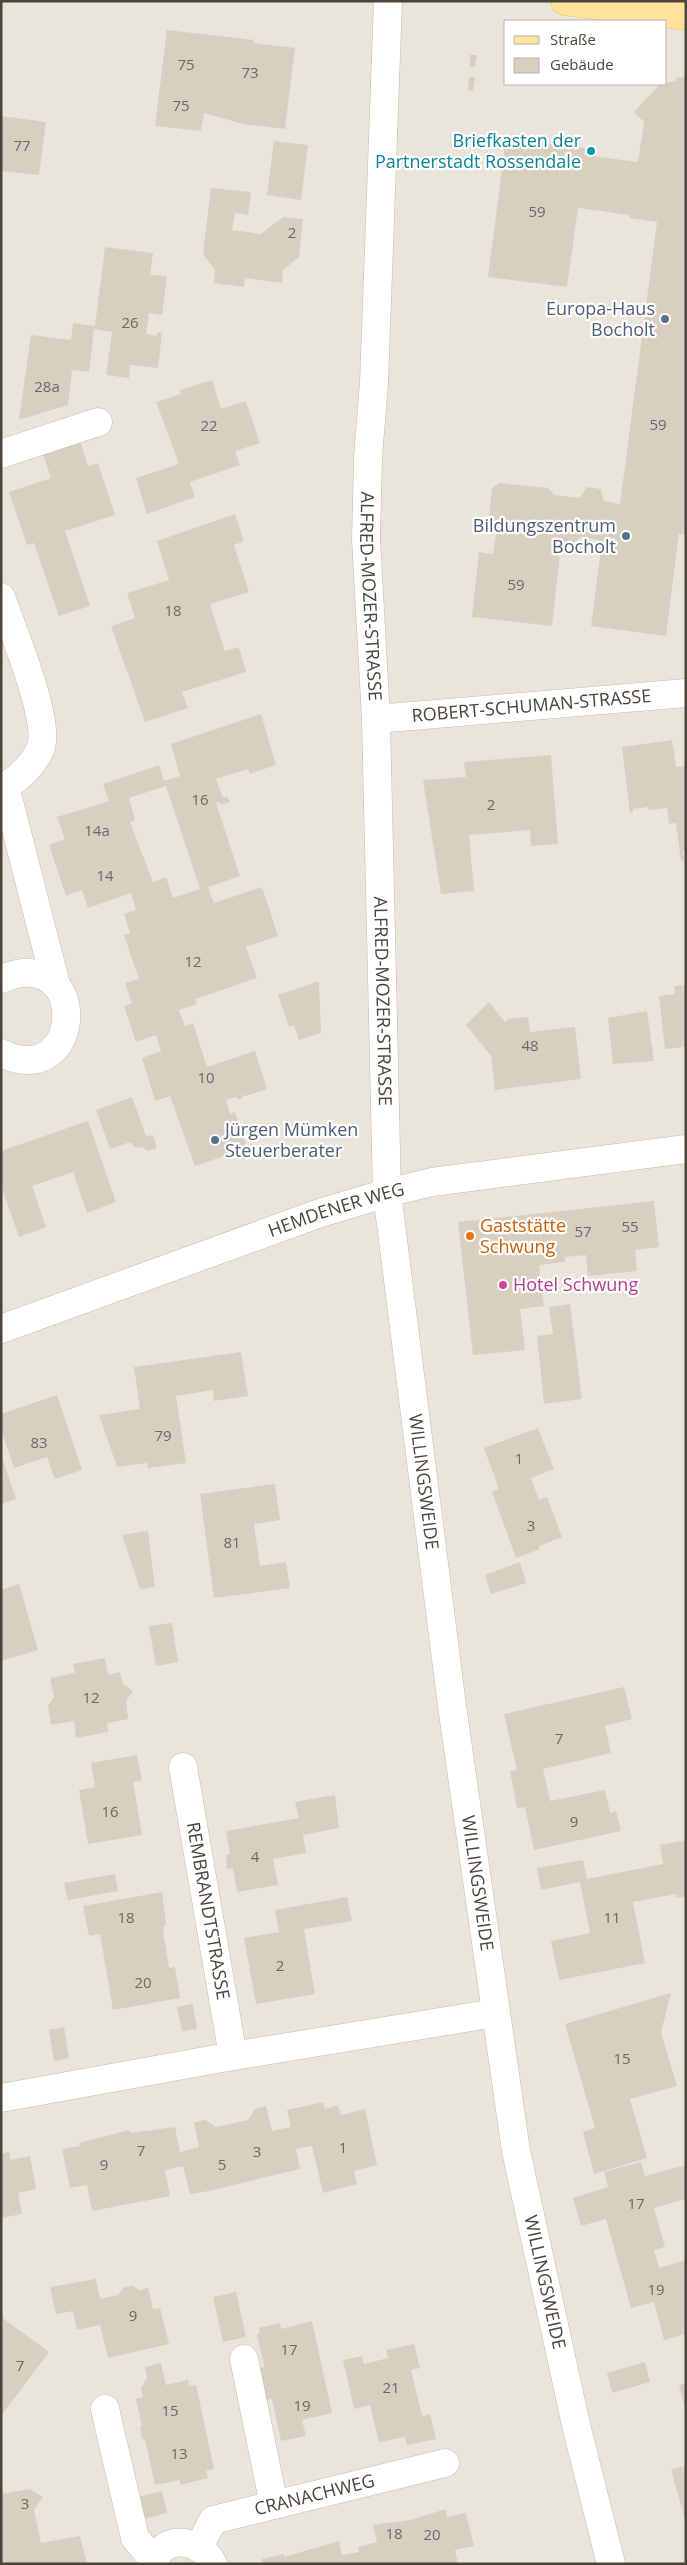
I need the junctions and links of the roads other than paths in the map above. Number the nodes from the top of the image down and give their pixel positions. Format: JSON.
{"nodes":[{"id":1,"x":388,"y":1,"type":"edge"},
{"id":2,"x":565,"y":1,"type":"edge"},
{"id":3,"x":686,"y":16,"type":"edge"},
{"id":4,"x":98,"y":422,"type":"dead end"},
{"id":5,"x":1,"y":454,"type":"edge"},
{"id":6,"x":1,"y":597,"type":"edge"},
{"id":7,"x":686,"y":693,"type":"edge"},
{"id":8,"x":376,"y":718,"type":"junction"},
{"id":9,"x":3,"y":787,"type":"edge"},
{"id":10,"x":1,"y":979,"type":"edge"},
{"id":11,"x":56,"y":986,"type":"junction"},
{"id":12,"x":1,"y":1053,"type":"edge"},
{"id":13,"x":686,"y":1149,"type":"edge"},
{"id":14,"x":388,"y":1193,"type":"junction"},
{"id":15,"x":1,"y":1329,"type":"edge"},
{"id":16,"x":182,"y":1767,"type":"dead end"},
{"id":17,"x":495,"y":2013,"type":"junction"},
{"id":18,"x":233,"y":2056,"type":"junction"},
{"id":19,"x":1,"y":2098,"type":"edge"},
{"id":20,"x":244,"y":2359,"type":"dead end"},
{"id":21,"x":105,"y":2409,"type":"dead end"},
{"id":22,"x":445,"y":2463,"type":"dead end"},
{"id":23,"x":274,"y":2504,"type":"junction"},
{"id":24,"x":206,"y":2555,"type":"edge"},
{"id":25,"x":154,"y":2562,"type":"edge"},
{"id":26,"x":611,"y":2564,"type":"edge"}],
"edges":[{"from":1,"to":8,"type":"street","name":"ALFRED-MOZER-STRASSE"},
{"from":2,"to":3,"type":"main road"},
{"from":4,"to":5,"type":"street"},
{"from":6,"to":9,"type":"street"},
{"from":7,"to":8,"type":"street","name":"ROBERT-SCHUMAN-STRASSE"},
{"from":8,"to":14,"type":"street","name":"ALFRED-MOZER-STRASSE"},
{"from":9,"to":11,"type":"street"},
{"from":10,"to":11,"type":"street"},
{"from":11,"to":12,"type":"street"},
{"from":13,"to":14,"type":"street","name":"HEMDENER WEG"},
{"from":14,"to":15,"type":"street","name":"HEMDENER WEG"},
{"from":14,"to":17,"type":"street","name":"WILLINGSWEIDE"},
{"from":16,"to":18,"type":"street","name":"REMBRANDTSTRASSE"},
{"from":17,"to":18,"type":"street"},
{"from":17,"to":26,"type":"street","name":"WILLINGSWEIDE"},
{"from":18,"to":19,"type":"street"},
{"from":20,"to":23,"type":"street"},
{"from":21,"to":25,"type":"street","name":"CRANACHWEG"},
{"from":22,"to":23,"type":"street","name":"CRANACHWEG"},
{"from":23,"to":24,"type":"street","name":"CRANACHWEG"},
{"from":24,"to":25,"type":"street","name":"CRANACHWEG"}]}
